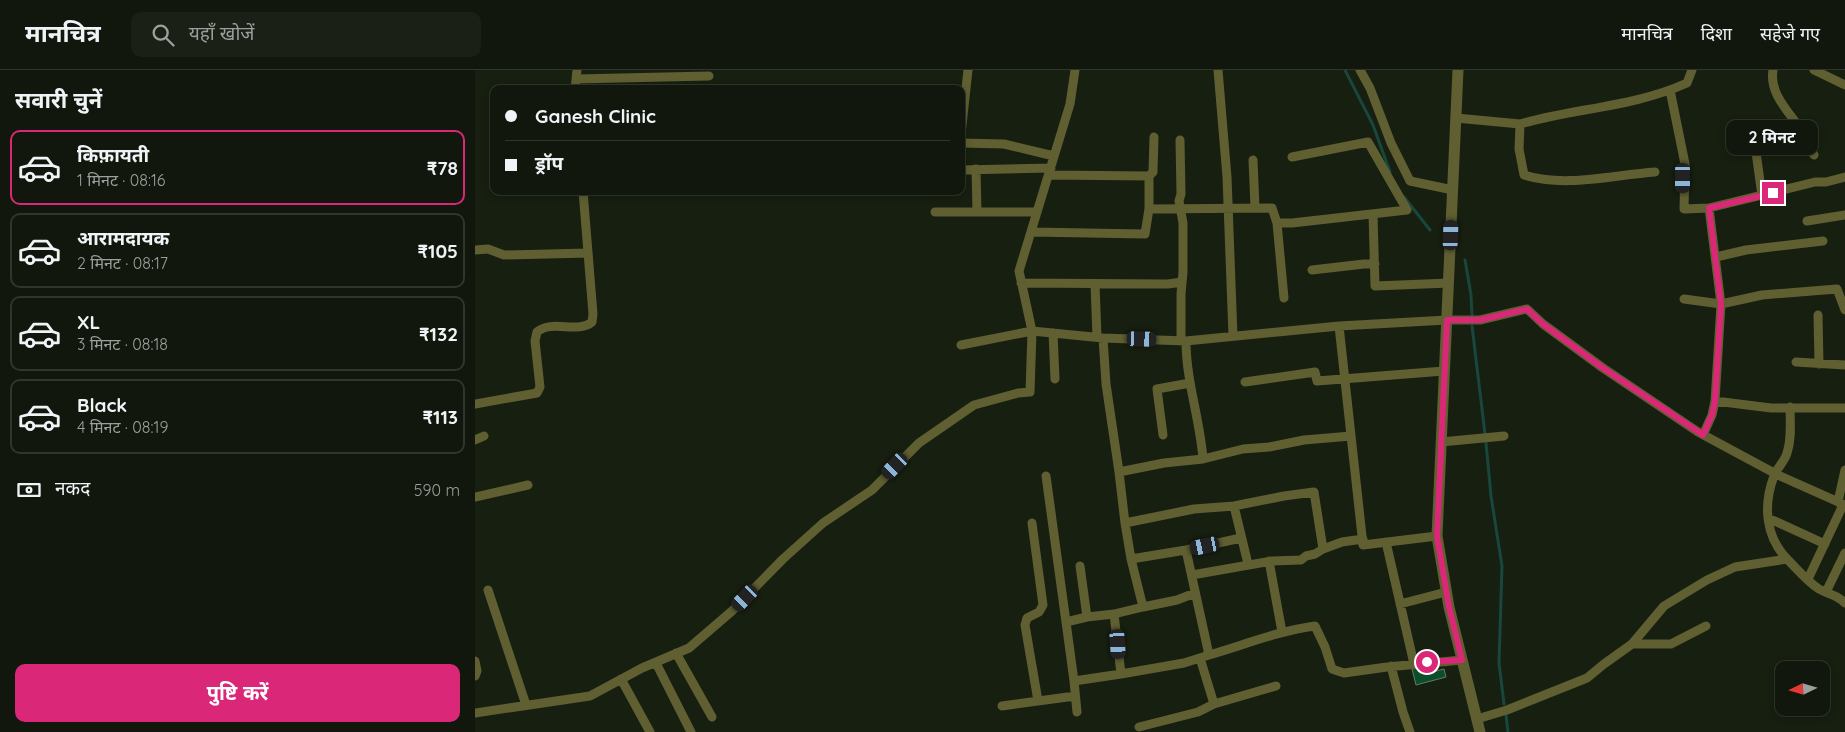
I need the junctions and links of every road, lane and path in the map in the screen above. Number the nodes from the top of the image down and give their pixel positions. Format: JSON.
{"nodes":[{"id":1,"x":968,"y":70,"type":"edge"},
{"id":2,"x":1075,"y":70,"type":"edge"},
{"id":3,"x":1219,"y":70,"type":"edge"},
{"id":4,"x":1360,"y":70,"type":"edge"},
{"id":5,"x":1458,"y":70,"type":"edge"},
{"id":6,"x":1692,"y":70,"type":"edge"},
{"id":7,"x":1773,"y":70,"type":"edge"},
{"id":8,"x":1814,"y":70,"type":"edge"},
{"id":9,"x":576,"y":74,"type":"edge"},
{"id":10,"x":709,"y":76,"type":"dead end"},
{"id":11,"x":1845,"y":85,"type":"edge"},
{"id":12,"x":1670,"y":90,"type":"junction"},
{"id":13,"x":965,"y":97,"type":"edge"},
{"id":14,"x":1456,"y":118,"type":"junction"},
{"id":15,"x":1520,"y":124,"type":"junction"},
{"id":16,"x":1155,"y":137,"type":"dead end"},
{"id":17,"x":1180,"y":140,"type":"dead end"},
{"id":18,"x":965,"y":143,"type":"edge"},
{"id":19,"x":1756,"y":152,"type":"dead end"},
{"id":20,"x":1814,"y":155,"type":"dead end"},
{"id":21,"x":1054,"y":156,"type":"junction"},
{"id":22,"x":1292,"y":157,"type":"dead end"},
{"id":23,"x":1253,"y":160,"type":"dead end"},
{"id":24,"x":976,"y":169,"type":"junction"},
{"id":25,"x":965,"y":170,"type":"edge"},
{"id":26,"x":1050,"y":171,"type":"junction"},
{"id":27,"x":1655,"y":172,"type":"dead end"},
{"id":28,"x":1149,"y":176,"type":"junction"},
{"id":29,"x":1845,"y":177,"type":"edge"},
{"id":30,"x":1453,"y":190,"type":"junction"},
{"id":31,"x":583,"y":195,"type":"edge"},
{"id":32,"x":1762,"y":196,"type":"junction"},
{"id":33,"x":1255,"y":208,"type":"junction"},
{"id":34,"x":1709,"y":208,"type":"junction"},
{"id":35,"x":1149,"y":209,"type":"junction"},
{"id":36,"x":1180,"y":209,"type":"junction"},
{"id":37,"x":1227,"y":209,"type":"junction"},
{"id":38,"x":935,"y":212,"type":"dead end"},
{"id":39,"x":977,"y":212,"type":"junction"},
{"id":40,"x":1037,"y":212,"type":"junction"},
{"id":41,"x":1373,"y":214,"type":"junction"},
{"id":42,"x":1845,"y":215,"type":"edge"},
{"id":43,"x":1807,"y":221,"type":"dead end"},
{"id":44,"x":1277,"y":223,"type":"junction"},
{"id":45,"x":1031,"y":232,"type":"junction"},
{"id":46,"x":1823,"y":242,"type":"dead end"},
{"id":47,"x":475,"y":250,"type":"edge"},
{"id":48,"x":589,"y":253,"type":"junction"},
{"id":49,"x":1716,"y":257,"type":"junction"},
{"id":50,"x":1375,"y":264,"type":"junction"},
{"id":51,"x":1312,"y":270,"type":"dead end"},
{"id":52,"x":1182,"y":282,"type":"junction"},
{"id":53,"x":1021,"y":283,"type":"junction"},
{"id":54,"x":1449,"y":283,"type":"junction"},
{"id":55,"x":1095,"y":284,"type":"junction"},
{"id":56,"x":1284,"y":298,"type":"dead end"},
{"id":57,"x":1684,"y":299,"type":"dead end"},
{"id":58,"x":1844,"y":303,"type":"edge"},
{"id":59,"x":1721,"y":304,"type":"junction"},
{"id":60,"x":1818,"y":315,"type":"dead end"},
{"id":61,"x":1447,"y":320,"type":"junction"},
{"id":62,"x":1339,"y":326,"type":"junction"},
{"id":63,"x":1032,"y":331,"type":"junction"},
{"id":64,"x":1053,"y":333,"type":"junction"},
{"id":65,"x":1233,"y":336,"type":"junction"},
{"id":66,"x":1100,"y":337,"type":"junction"},
{"id":67,"x":1183,"y":341,"type":"junction"},
{"id":68,"x":961,"y":345,"type":"dead end"},
{"id":69,"x":1796,"y":362,"type":"dead end"},
{"id":70,"x":1819,"y":364,"type":"junction"},
{"id":71,"x":1845,"y":365,"type":"edge"},
{"id":72,"x":1444,"y":371,"type":"junction"},
{"id":73,"x":1055,"y":379,"type":"dead end"},
{"id":74,"x":1345,"y":380,"type":"junction"},
{"id":75,"x":1245,"y":382,"type":"dead end"},
{"id":76,"x":1190,"y":383,"type":"junction"},
{"id":77,"x":1715,"y":401,"type":"junction"},
{"id":78,"x":475,"y":404,"type":"edge"},
{"id":79,"x":1790,"y":407,"type":"junction"},
{"id":80,"x":1845,"y":408,"type":"edge"},
{"id":81,"x":1163,"y":435,"type":"dead end"},
{"id":82,"x":1703,"y":435,"type":"junction"},
{"id":83,"x":1351,"y":436,"type":"junction"},
{"id":84,"x":1503,"y":436,"type":"dead end"},
{"id":85,"x":1441,"y":442,"type":"junction"},
{"id":86,"x":1203,"y":459,"type":"junction"},
{"id":87,"x":1845,"y":470,"type":"edge"},
{"id":88,"x":1119,"y":472,"type":"junction"},
{"id":89,"x":1775,"y":474,"type":"junction"},
{"id":90,"x":1046,"y":476,"type":"dead end"},
{"id":91,"x":528,"y":486,"type":"dead end"},
{"id":92,"x":475,"y":498,"type":"edge"},
{"id":93,"x":1842,"y":504,"type":"edge"},
{"id":94,"x":1234,"y":506,"type":"junction"},
{"id":95,"x":1768,"y":518,"type":"junction"},
{"id":96,"x":1125,"y":523,"type":"junction"},
{"id":97,"x":1032,"y":524,"type":"dead end"},
{"id":98,"x":1437,"y":536,"type":"junction"},
{"id":99,"x":1241,"y":538,"type":"junction"},
{"id":100,"x":1363,"y":539,"type":"junction"},
{"id":101,"x":1386,"y":542,"type":"junction"},
{"id":102,"x":1825,"y":544,"type":"junction"},
{"id":103,"x":1323,"y":549,"type":"junction"},
{"id":104,"x":1186,"y":550,"type":"junction"},
{"id":105,"x":1845,"y":553,"type":"edge"},
{"id":106,"x":1131,"y":558,"type":"junction"},
{"id":107,"x":1787,"y":559,"type":"junction"},
{"id":108,"x":1269,"y":561,"type":"junction"},
{"id":109,"x":1248,"y":564,"type":"junction"},
{"id":110,"x":1080,"y":566,"type":"dead end"},
{"id":111,"x":1841,"y":571,"type":"edge"},
{"id":112,"x":1192,"y":575,"type":"junction"},
{"id":113,"x":1808,"y":579,"type":"junction"},
{"id":114,"x":488,"y":590,"type":"dead end"},
{"id":115,"x":1446,"y":592,"type":"junction"},
{"id":116,"x":1826,"y":592,"type":"junction"},
{"id":117,"x":1195,"y":593,"type":"junction"},
{"id":118,"x":1845,"y":603,"type":"edge"},
{"id":119,"x":1400,"y":604,"type":"junction"},
{"id":120,"x":1143,"y":607,"type":"junction"},
{"id":121,"x":1114,"y":614,"type":"junction"},
{"id":122,"x":1087,"y":617,"type":"junction"},
{"id":123,"x":1066,"y":622,"type":"junction"},
{"id":124,"x":1706,"y":626,"type":"dead end"},
{"id":125,"x":1282,"y":632,"type":"junction"},
{"id":126,"x":1632,"y":644,"type":"junction"},
{"id":127,"x":676,"y":653,"type":"junction"},
{"id":128,"x":1209,"y":655,"type":"junction"},
{"id":129,"x":1199,"y":658,"type":"junction"},
{"id":130,"x":1462,"y":660,"type":"junction"},
{"id":131,"x":475,"y":661,"type":"edge"},
{"id":132,"x":655,"y":663,"type":"junction"},
{"id":133,"x":1414,"y":664,"type":"junction"},
{"id":134,"x":1391,"y":666,"type":"junction"},
{"id":135,"x":1121,"y":674,"type":"junction"},
{"id":136,"x":475,"y":676,"type":"edge"},
{"id":137,"x":621,"y":680,"type":"junction"},
{"id":138,"x":1074,"y":680,"type":"junction"},
{"id":139,"x":1276,"y":686,"type":"dead end"},
{"id":140,"x":1075,"y":696,"type":"junction"},
{"id":141,"x":1038,"y":701,"type":"junction"},
{"id":142,"x":1214,"y":704,"type":"junction"},
{"id":143,"x":526,"y":706,"type":"junction"},
{"id":144,"x":1002,"y":706,"type":"dead end"},
{"id":145,"x":1077,"y":712,"type":"dead end"},
{"id":146,"x":475,"y":713,"type":"edge"},
{"id":147,"x":712,"y":717,"type":"dead end"},
{"id":148,"x":1477,"y":719,"type":"junction"},
{"id":149,"x":1139,"y":727,"type":"dead end"},
{"id":150,"x":651,"y":732,"type":"edge"},
{"id":151,"x":691,"y":732,"type":"edge"},
{"id":152,"x":1410,"y":732,"type":"edge"},
{"id":153,"x":1480,"y":732,"type":"edge"}],
"edges":[{"from":1,"to":13,"type":"street"},
{"from":2,"to":21,"type":"street"},
{"from":3,"to":37,"type":"street"},
{"from":4,"to":30,"type":"street"},
{"from":5,"to":14,"type":"street"},
{"from":6,"to":12,"type":"street"},
{"from":7,"to":20,"type":"street"},
{"from":8,"to":11,"type":"street"},
{"from":9,"to":10,"type":"street"},
{"from":12,"to":15,"type":"street"},
{"from":12,"to":34,"type":"street"},
{"from":14,"to":15,"type":"street"},
{"from":14,"to":30,"type":"street"},
{"from":15,"to":27,"type":"street"},
{"from":16,"to":28,"type":"street"},
{"from":17,"to":36,"type":"street"},
{"from":18,"to":21,"type":"street"},
{"from":19,"to":32,"type":"street"},
{"from":21,"to":26,"type":"street"},
{"from":22,"to":41,"type":"street"},
{"from":23,"to":33,"type":"street"},
{"from":24,"to":25,"type":"street"},
{"from":24,"to":26,"type":"street"},
{"from":24,"to":39,"type":"street"},
{"from":26,"to":28,"type":"street"},
{"from":26,"to":40,"type":"street"},
{"from":28,"to":35,"type":"street"},
{"from":29,"to":32,"type":"street"},
{"from":30,"to":54,"type":"street"},
{"from":31,"to":48,"type":"street"},
{"from":32,"to":34,"type":"street"},
{"from":33,"to":37,"type":"street"},
{"from":33,"to":44,"type":"street"},
{"from":34,"to":49,"type":"street"},
{"from":35,"to":36,"type":"street"},
{"from":35,"to":45,"type":"street"},
{"from":36,"to":37,"type":"street"},
{"from":36,"to":52,"type":"street"},
{"from":37,"to":65,"type":"street"},
{"from":38,"to":39,"type":"street"},
{"from":39,"to":40,"type":"street"},
{"from":40,"to":45,"type":"street"},
{"from":41,"to":44,"type":"street"},
{"from":41,"to":50,"type":"street"},
{"from":42,"to":43,"type":"street"},
{"from":44,"to":56,"type":"street"},
{"from":45,"to":53,"type":"street"},
{"from":46,"to":49,"type":"street"},
{"from":47,"to":48,"type":"street"},
{"from":48,"to":78,"type":"street"},
{"from":49,"to":59,"type":"street"},
{"from":50,"to":51,"type":"street"},
{"from":50,"to":54,"type":"street"},
{"from":52,"to":55,"type":"street"},
{"from":52,"to":67,"type":"street"},
{"from":53,"to":55,"type":"street"},
{"from":53,"to":63,"type":"street"},
{"from":54,"to":61,"type":"street"},
{"from":55,"to":66,"type":"street"},
{"from":57,"to":59,"type":"street"},
{"from":58,"to":59,"type":"street"},
{"from":59,"to":77,"type":"street"},
{"from":60,"to":70,"type":"street"},
{"from":61,"to":62,"type":"street"},
{"from":61,"to":72,"type":"street"},
{"from":61,"to":82,"type":"street"},
{"from":62,"to":65,"type":"street"},
{"from":62,"to":74,"type":"street"},
{"from":63,"to":64,"type":"street"},
{"from":63,"to":68,"type":"street"},
{"from":63,"to":127,"type":"street"},
{"from":64,"to":66,"type":"street"},
{"from":64,"to":73,"type":"street"},
{"from":65,"to":67,"type":"street"},
{"from":66,"to":67,"type":"street"},
{"from":66,"to":88,"type":"street"},
{"from":67,"to":76,"type":"street"},
{"from":69,"to":70,"type":"street"},
{"from":70,"to":71,"type":"street"},
{"from":72,"to":74,"type":"street"},
{"from":72,"to":85,"type":"street"},
{"from":74,"to":75,"type":"street"},
{"from":74,"to":83,"type":"street"},
{"from":76,"to":81,"type":"street"},
{"from":76,"to":86,"type":"street"},
{"from":77,"to":79,"type":"street"},
{"from":77,"to":82,"type":"street"},
{"from":79,"to":80,"type":"street"},
{"from":79,"to":89,"type":"street"},
{"from":82,"to":89,"type":"street"},
{"from":83,"to":86,"type":"street"},
{"from":83,"to":100,"type":"street"},
{"from":84,"to":85,"type":"street"},
{"from":85,"to":98,"type":"street"},
{"from":86,"to":88,"type":"street"},
{"from":87,"to":93,"type":"street"},
{"from":88,"to":96,"type":"street"},
{"from":89,"to":93,"type":"street"},
{"from":89,"to":95,"type":"street"},
{"from":90,"to":123,"type":"street"},
{"from":91,"to":92,"type":"street"},
{"from":93,"to":102,"type":"street"},
{"from":94,"to":96,"type":"street"},
{"from":94,"to":99,"type":"street"},
{"from":94,"to":103,"type":"street"},
{"from":95,"to":102,"type":"street"},
{"from":95,"to":107,"type":"street"},
{"from":96,"to":106,"type":"street"},
{"from":97,"to":141,"type":"street"},
{"from":98,"to":101,"type":"street"},
{"from":98,"to":115,"type":"street"},
{"from":99,"to":104,"type":"street"},
{"from":99,"to":109,"type":"street"},
{"from":100,"to":101,"type":"street"},
{"from":100,"to":103,"type":"street"},
{"from":101,"to":119,"type":"street"},
{"from":102,"to":113,"type":"street"},
{"from":103,"to":108,"type":"street"},
{"from":104,"to":106,"type":"street"},
{"from":104,"to":112,"type":"street"},
{"from":105,"to":111,"type":"street"},
{"from":106,"to":120,"type":"street"},
{"from":107,"to":113,"type":"street"},
{"from":107,"to":126,"type":"street"},
{"from":108,"to":109,"type":"street"},
{"from":108,"to":125,"type":"street"},
{"from":109,"to":112,"type":"street"},
{"from":110,"to":122,"type":"street"},
{"from":111,"to":116,"type":"street"},
{"from":112,"to":117,"type":"street"},
{"from":113,"to":116,"type":"street"},
{"from":114,"to":143,"type":"street"},
{"from":115,"to":119,"type":"street"},
{"from":115,"to":130,"type":"street"},
{"from":116,"to":118,"type":"street"},
{"from":117,"to":120,"type":"street"},
{"from":117,"to":128,"type":"street"},
{"from":119,"to":133,"type":"street"},
{"from":120,"to":121,"type":"street"},
{"from":121,"to":122,"type":"street"},
{"from":121,"to":135,"type":"street"},
{"from":122,"to":123,"type":"street"},
{"from":123,"to":138,"type":"street"},
{"from":124,"to":126,"type":"street"},
{"from":125,"to":128,"type":"street"},
{"from":125,"to":134,"type":"street"},
{"from":126,"to":148,"type":"street"},
{"from":127,"to":132,"type":"street"},
{"from":127,"to":147,"type":"street"},
{"from":128,"to":129,"type":"street"},
{"from":129,"to":135,"type":"street"},
{"from":129,"to":142,"type":"street"},
{"from":130,"to":133,"type":"street"},
{"from":130,"to":148,"type":"street"},
{"from":131,"to":136,"type":"street"},
{"from":132,"to":137,"type":"street"},
{"from":132,"to":151,"type":"street"},
{"from":133,"to":134,"type":"street"},
{"from":134,"to":152,"type":"street"},
{"from":135,"to":138,"type":"street"},
{"from":137,"to":143,"type":"street"},
{"from":137,"to":150,"type":"street"},
{"from":138,"to":140,"type":"street"},
{"from":139,"to":142,"type":"street"},
{"from":140,"to":141,"type":"street"},
{"from":140,"to":145,"type":"street"},
{"from":141,"to":144,"type":"street"},
{"from":142,"to":149,"type":"street"},
{"from":143,"to":146,"type":"street"},
{"from":148,"to":153,"type":"street"}]}
